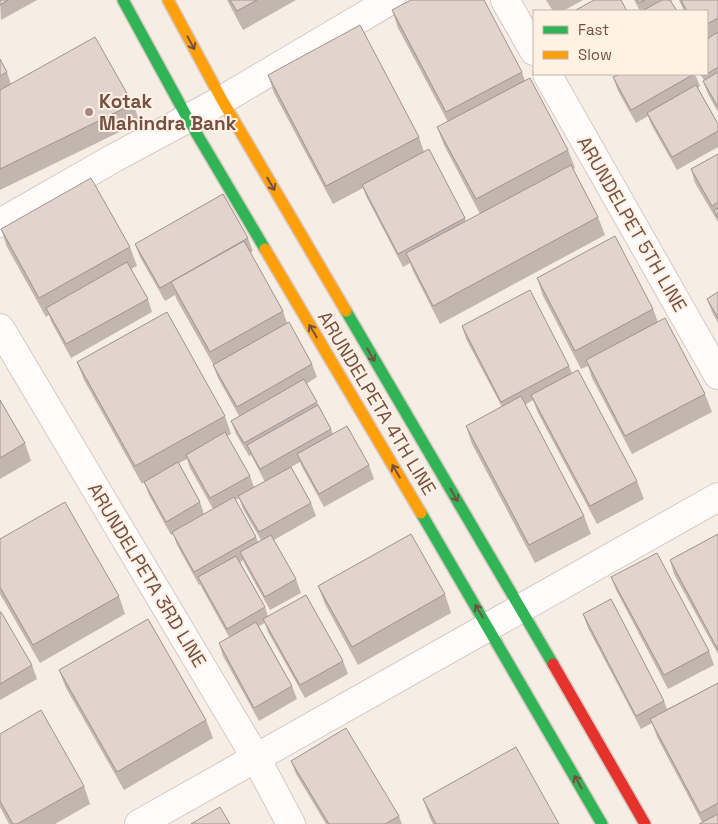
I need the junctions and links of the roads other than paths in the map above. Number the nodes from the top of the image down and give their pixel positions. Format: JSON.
{"nodes":[{"id":1,"x":123,"y":0,"type":"edge"},
{"id":2,"x":168,"y":0,"type":"edge"},
{"id":3,"x":391,"y":0,"type":"edge"},
{"id":4,"x":505,"y":0,"type":"edge"},
{"id":5,"x":533,"y":49,"type":"edge"},
{"id":6,"x":548,"y":75,"type":"edge"},
{"id":7,"x":222,"y":100,"type":"junction"},
{"id":8,"x":188,"y":119,"type":"junction"},
{"id":9,"x":0,"y":223,"type":"edge"},
{"id":10,"x":0,"y":328,"type":"edge"},
{"id":11,"x":718,"y":375,"type":"edge"},
{"id":12,"x":718,"y":497,"type":"edge"},
{"id":13,"x":521,"y":608,"type":"junction"},
{"id":14,"x":488,"y":627,"type":"junction"},
{"id":15,"x":256,"y":758,"type":"junction"},
{"id":16,"x":139,"y":824,"type":"edge"},
{"id":17,"x":291,"y":824,"type":"edge"},
{"id":18,"x":602,"y":824,"type":"edge"},
{"id":19,"x":645,"y":824,"type":"edge"}],
"edges":[{"from":1,"to":8,"type":"street","name":"ARUNDELPETA 4TH LINE"},
{"from":2,"to":7,"type":"street","name":"ARUNDELPETA 4TH LINE","one_way":true},
{"from":3,"to":7,"type":"street"},
{"from":4,"to":5,"type":"street"},
{"from":6,"to":11,"type":"street","name":"ARUNDELPET 5TH LINE"},
{"from":7,"to":8,"type":"street"},
{"from":7,"to":13,"type":"street","name":"ARUNDELPETA 4TH LINE","one_way":true},
{"from":8,"to":9,"type":"street"},
{"from":14,"to":8,"type":"street","name":"ARUNDELPETA 4TH LINE","one_way":true},
{"from":10,"to":15,"type":"street","name":"ARUNDELPETA 3RD LINE"},
{"from":12,"to":13,"type":"street"},
{"from":13,"to":14,"type":"street"},
{"from":13,"to":19,"type":"street","name":"ARUNDELPETA 4TH LINE"},
{"from":14,"to":15,"type":"street"},
{"from":18,"to":14,"type":"street","name":"ARUNDELPETA 4TH LINE","one_way":true},
{"from":15,"to":16,"type":"street"},
{"from":15,"to":17,"type":"street","name":"ARUNDELPETA 3RD LINE"}]}
